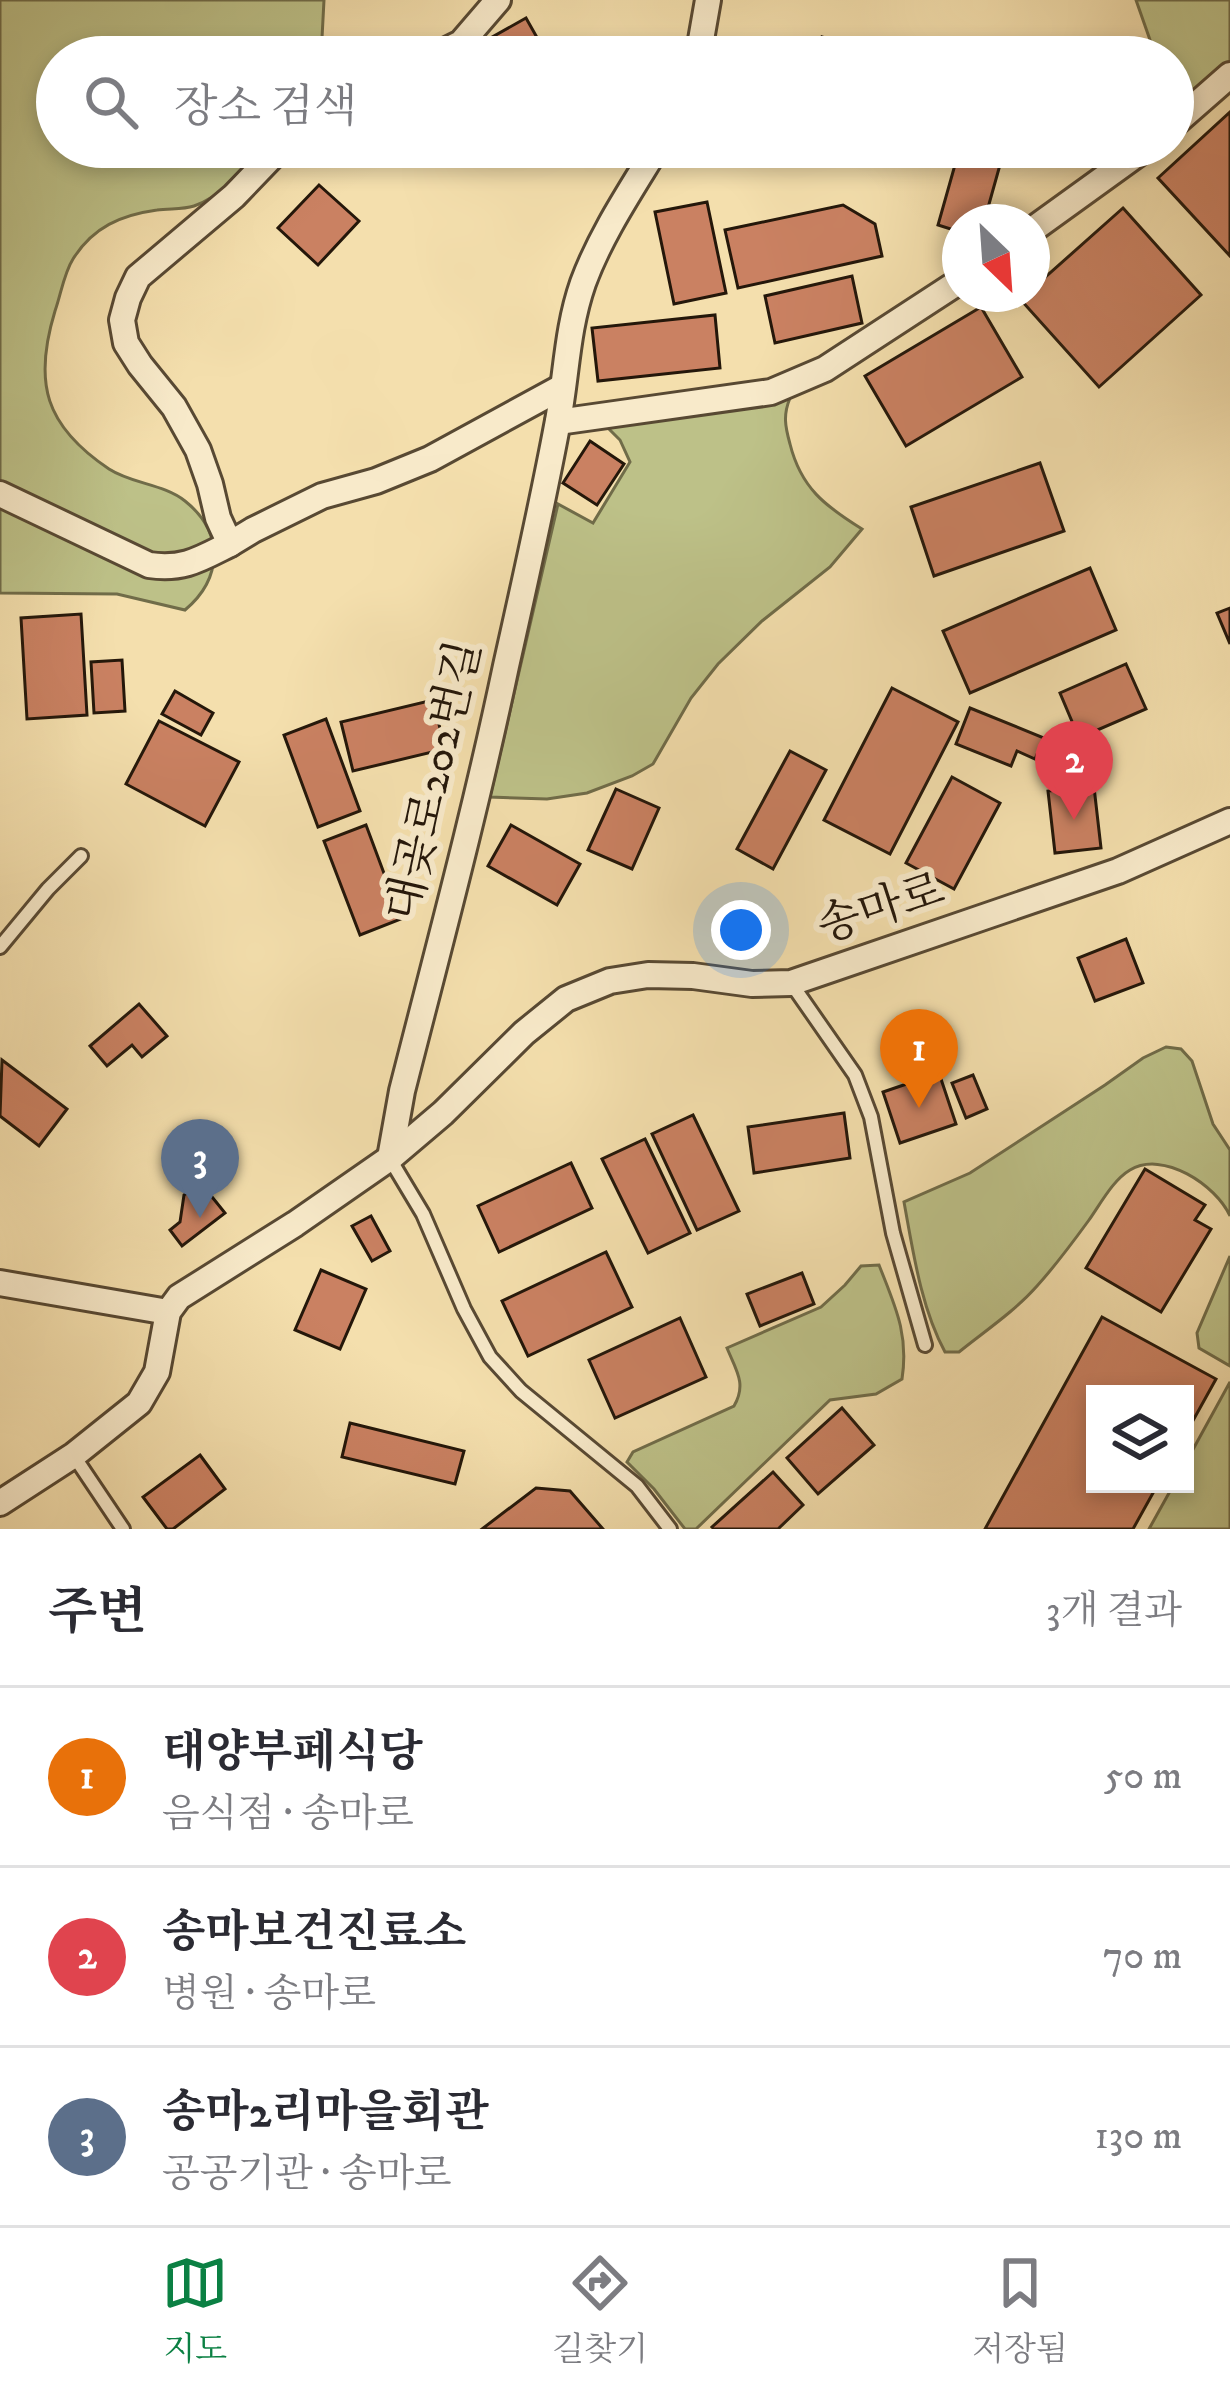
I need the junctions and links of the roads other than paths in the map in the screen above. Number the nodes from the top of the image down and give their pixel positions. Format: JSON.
{"nodes":[{"id":1,"x":498,"y":0,"type":"edge"},
{"id":2,"x":708,"y":0,"type":"edge"},
{"id":3,"x":467,"y":36,"type":"edge"},
{"id":4,"x":702,"y":36,"type":"edge"},
{"id":5,"x":1230,"y":75,"type":"edge"},
{"id":6,"x":1194,"y":107,"type":"edge"},
{"id":7,"x":261,"y":168,"type":"edge"},
{"id":8,"x":644,"y":168,"type":"edge"},
{"id":9,"x":1118,"y":168,"type":"edge"},
{"id":10,"x":1050,"y":217,"type":"edge"},
{"id":11,"x":942,"y":292,"type":"edge"},
{"id":12,"x":562,"y":387,"type":"junction"},
{"id":13,"x":558,"y":422,"type":"junction"},
{"id":14,"x":0,"y":494,"type":"edge"},
{"id":15,"x":230,"y":544,"type":"junction"},
{"id":16,"x":1230,"y":821,"type":"edge"},
{"id":17,"x":82,"y":856,"type":"dead end"},
{"id":18,"x":0,"y":947,"type":"edge"},
{"id":19,"x":791,"y":982,"type":"junction"},
{"id":20,"x":390,"y":1158,"type":"junction"},
{"id":21,"x":0,"y":1283,"type":"edge"},
{"id":22,"x":168,"y":1312,"type":"junction"},
{"id":23,"x":925,"y":1346,"type":"dead end"},
{"id":24,"x":74,"y":1454,"type":"junction"},
{"id":25,"x":0,"y":1503,"type":"edge"},
{"id":26,"x":124,"y":1529,"type":"edge"},
{"id":27,"x":670,"y":1529,"type":"edge"}],
"edges":[{"from":1,"to":3,"type":"street"},
{"from":2,"to":4,"type":"street"},
{"from":5,"to":6,"type":"street"},
{"from":7,"to":15,"type":"street"},
{"from":8,"to":12,"type":"street","name":"대곶로202번길"},
{"from":9,"to":10,"type":"street"},
{"from":11,"to":13,"type":"street"},
{"from":12,"to":13,"type":"street","name":"대곶로202번길"},
{"from":12,"to":15,"type":"street"},
{"from":13,"to":20,"type":"street","name":"대곶로202번길"},
{"from":14,"to":15,"type":"street"},
{"from":16,"to":19,"type":"street","name":"송마로"},
{"from":17,"to":18,"type":"lane"},
{"from":19,"to":20,"type":"street","name":"송마로"},
{"from":19,"to":23,"type":"lane"},
{"from":20,"to":22,"type":"street","name":"송마로"},
{"from":20,"to":27,"type":"lane"},
{"from":21,"to":22,"type":"street"},
{"from":22,"to":24,"type":"street"},
{"from":24,"to":25,"type":"street"},
{"from":24,"to":26,"type":"lane"}]}
